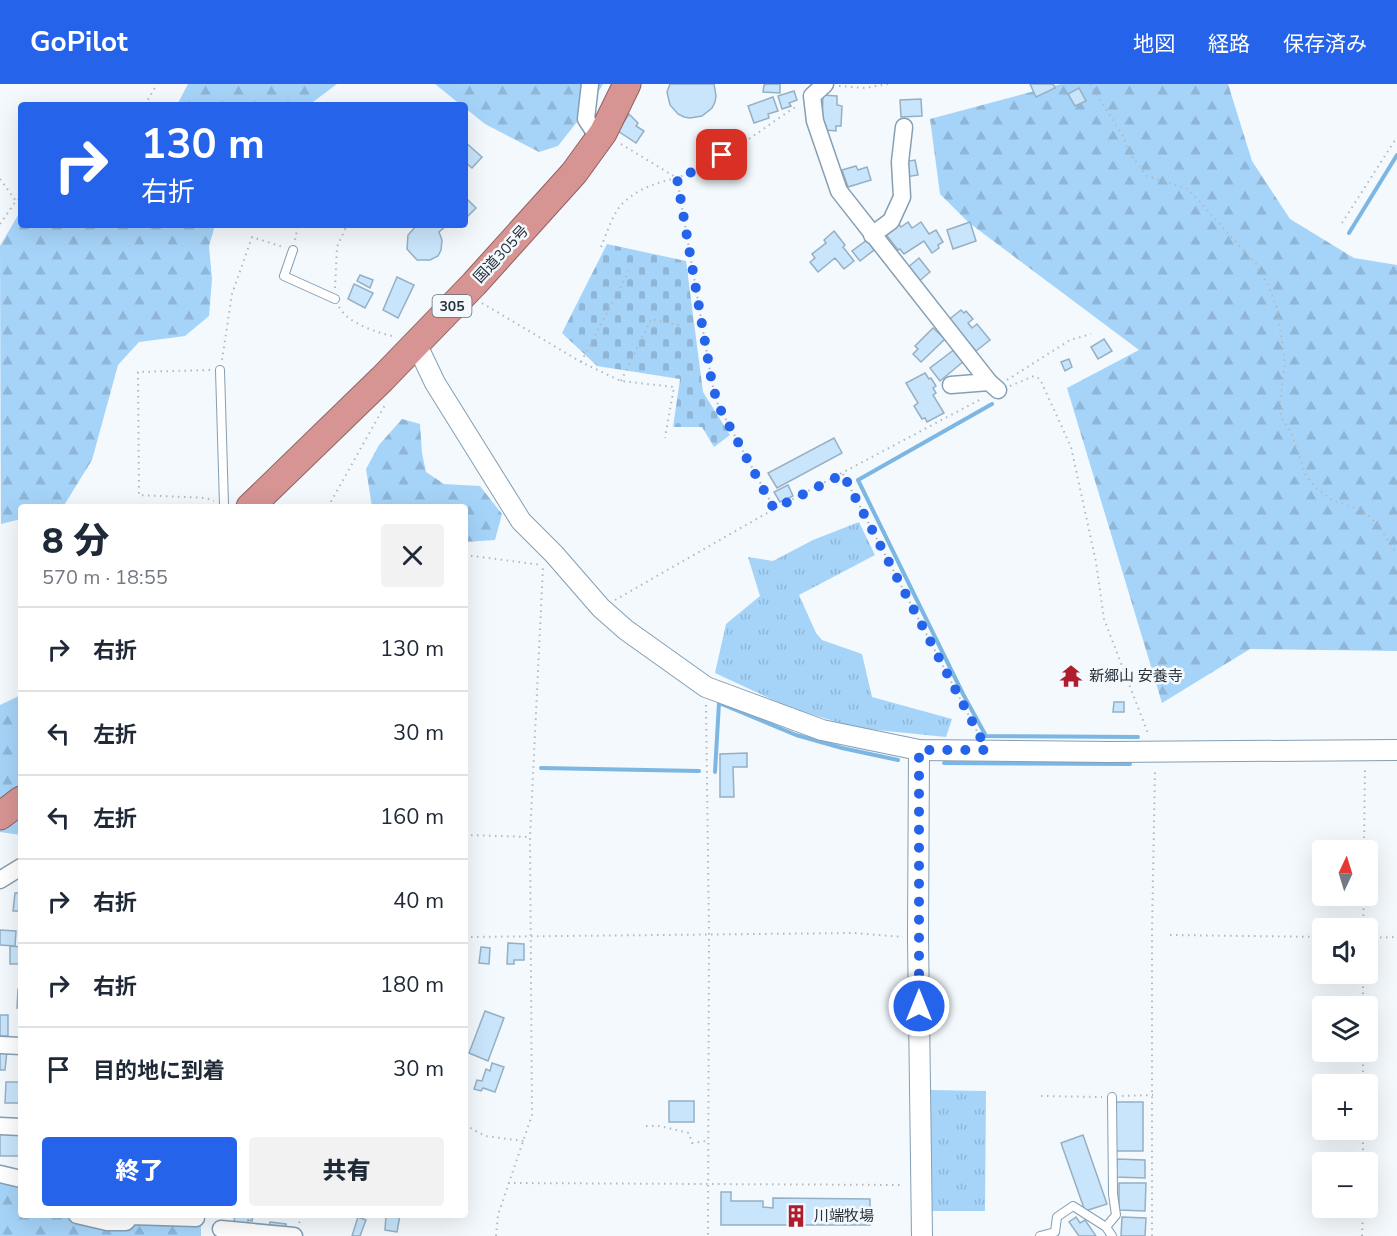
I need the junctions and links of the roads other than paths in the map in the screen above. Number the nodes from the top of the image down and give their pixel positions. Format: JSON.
{"nodes":[{"id":1,"x":590,"y":84,"type":"edge"},
{"id":2,"x":627,"y":84,"type":"edge"},
{"id":3,"x":825,"y":84,"type":"edge"},
{"id":4,"x":904,"y":127,"type":"dead end"},
{"id":5,"x":601,"y":136,"type":"junction"},
{"id":6,"x":873,"y":235,"type":"junction"},
{"id":7,"x":293,"y":250,"type":"road end"},
{"id":8,"x":334,"y":299,"type":"road end"},
{"id":9,"x":416,"y":343,"type":"junction"},
{"id":10,"x":220,"y":370,"type":"road end"},
{"id":11,"x":951,"y":385,"type":"dead end"},
{"id":12,"x":237,"y":504,"type":"edge"},
{"id":13,"x":239,"y":504,"type":"edge"},
{"id":14,"x":919,"y":750,"type":"junction"},
{"id":15,"x":1397,"y":750,"type":"edge"},
{"id":16,"x":18,"y":802,"type":"edge"},
{"id":17,"x":0,"y":816,"type":"edge"},
{"id":18,"x":18,"y":869,"type":"edge"},
{"id":19,"x":0,"y":879,"type":"edge"},
{"id":20,"x":0,"y":1045,"type":"edge"},
{"id":21,"x":18,"y":1046,"type":"edge"},
{"id":22,"x":1112,"y":1097,"type":"road end"},
{"id":23,"x":0,"y":1126,"type":"edge"},
{"id":24,"x":18,"y":1127,"type":"edge"},
{"id":25,"x":0,"y":1174,"type":"edge"},
{"id":26,"x":18,"y":1178,"type":"edge"},
{"id":27,"x":94,"y":1218,"type":"edge"},
{"id":28,"x":129,"y":1218,"type":"edge"},
{"id":29,"x":221,"y":1227,"type":"edge"},
{"id":30,"x":1106,"y":1227,"type":"junction"},
{"id":31,"x":294,"y":1236,"type":"edge"},
{"id":32,"x":922,"y":1236,"type":"edge"},
{"id":33,"x":1040,"y":1236,"type":"edge"},
{"id":34,"x":1112,"y":1236,"type":"edge"}],
"edges":[{"from":1,"to":5,"type":"street"},
{"from":2,"to":5,"type":"highway","name":"国道305号","number":"305"},
{"from":3,"to":6,"type":"street"},
{"from":4,"to":6,"type":"street"},
{"from":5,"to":9,"type":"highway","name":"国道305号","number":"305"},
{"from":6,"to":11,"type":"street"},
{"from":7,"to":8,"type":"lane"},
{"from":9,"to":13,"type":"highway","name":"国道305号","number":"305"},
{"from":9,"to":14,"type":"street"},
{"from":10,"to":12,"type":"lane"},
{"from":14,"to":15,"type":"street"},
{"from":14,"to":32,"type":"street"},
{"from":16,"to":17,"type":"highway"},
{"from":18,"to":19,"type":"street"},
{"from":20,"to":21,"type":"street"},
{"from":22,"to":30,"type":"lane"},
{"from":23,"to":24,"type":"street"},
{"from":25,"to":26,"type":"street"},
{"from":27,"to":28,"type":"street"},
{"from":29,"to":31,"type":"street"},
{"from":30,"to":33,"type":"lane"},
{"from":30,"to":34,"type":"lane"}]}
